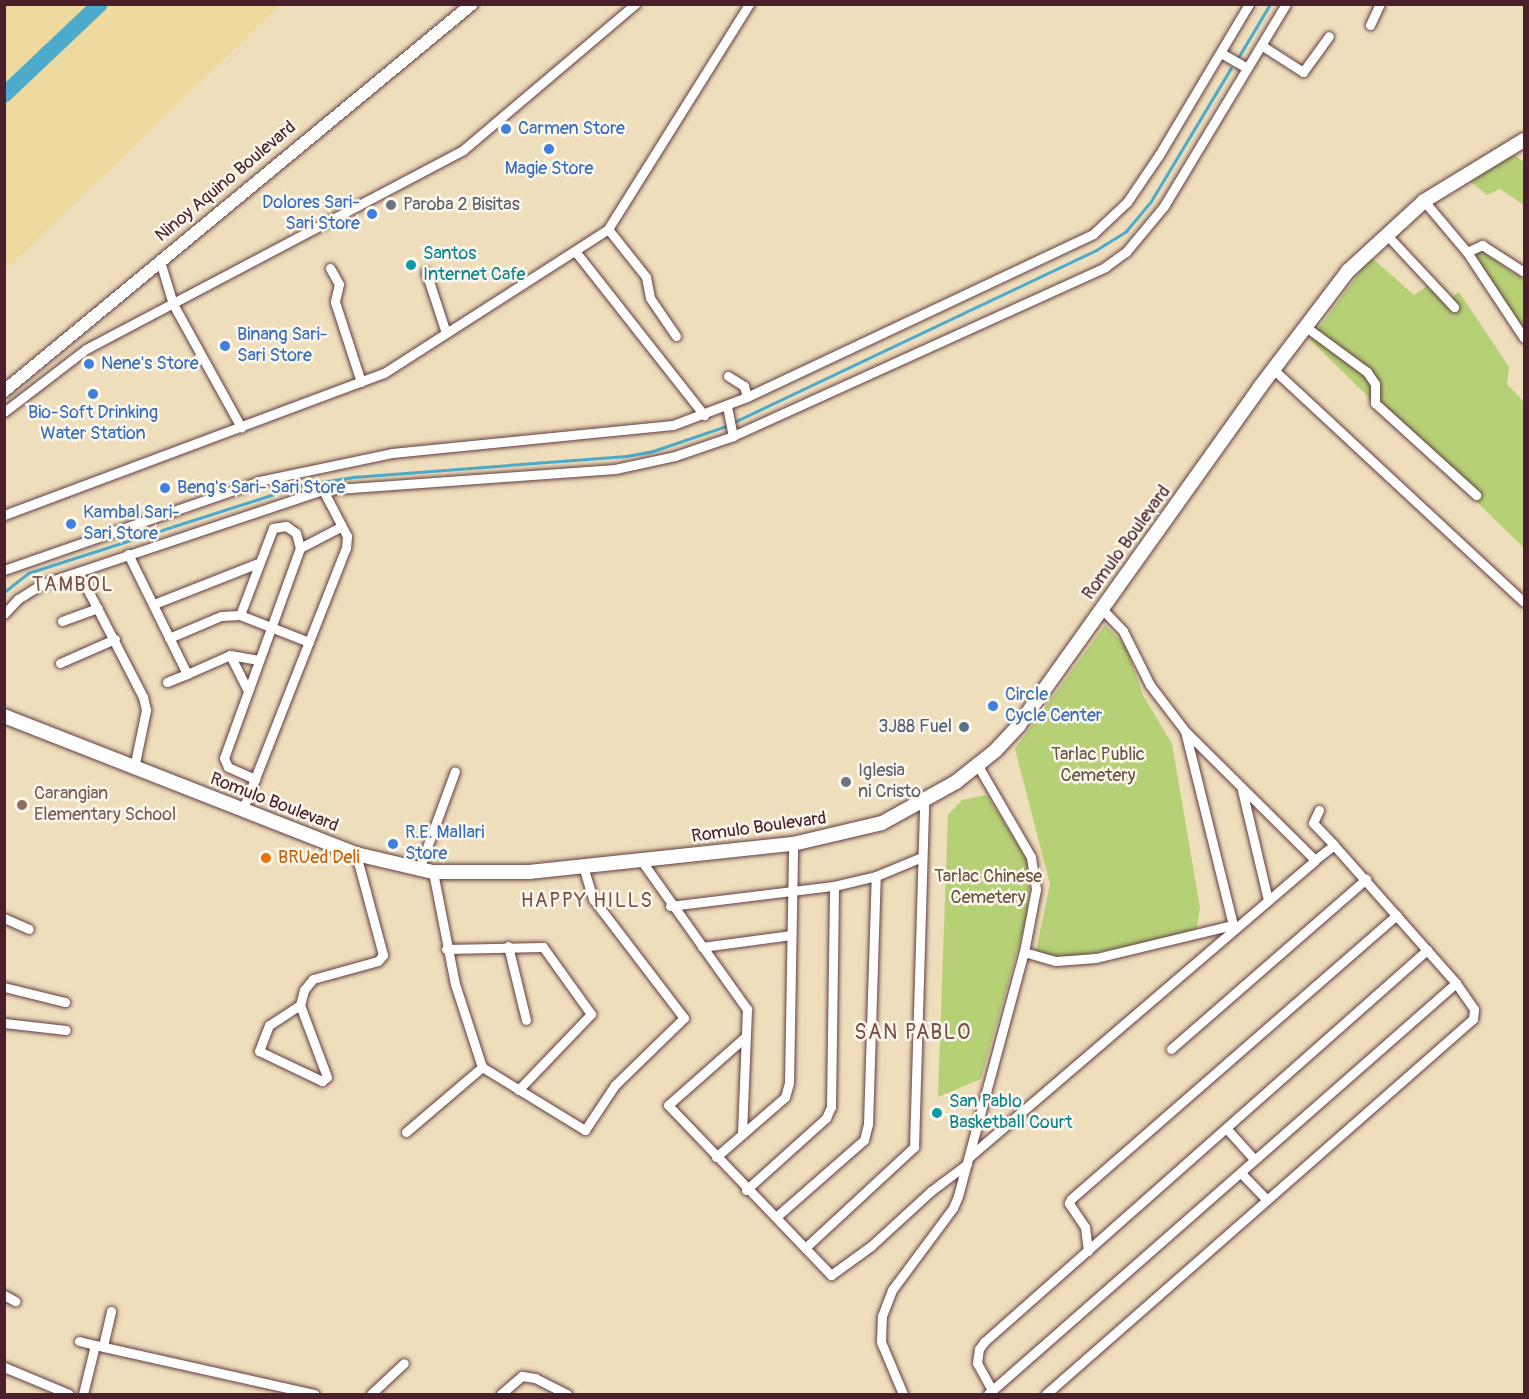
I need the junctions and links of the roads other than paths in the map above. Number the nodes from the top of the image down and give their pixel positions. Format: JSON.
{"nodes":[{"id":1,"x":472,"y":4,"type":"edge"},
{"id":2,"x":635,"y":4,"type":"edge"},
{"id":3,"x":749,"y":4,"type":"edge"},
{"id":4,"x":1249,"y":4,"type":"edge"},
{"id":5,"x":1286,"y":4,"type":"edge"},
{"id":6,"x":1380,"y":4,"type":"edge"},
{"id":7,"x":1370,"y":25,"type":"dead end"},
{"id":8,"x":1329,"y":36,"type":"dead end"},
{"id":9,"x":1261,"y":45,"type":"junction"},
{"id":10,"x":1221,"y":53,"type":"junction"},
{"id":11,"x":1247,"y":68,"type":"junction"},
{"id":12,"x":1524,"y":140,"type":"edge"},
{"id":13,"x":1425,"y":201,"type":"junction"},
{"id":14,"x":608,"y":229,"type":"junction"},
{"id":15,"x":1386,"y":234,"type":"junction"},
{"id":16,"x":574,"y":251,"type":"junction"},
{"id":17,"x":1467,"y":252,"type":"junction"},
{"id":18,"x":160,"y":261,"type":"junction"},
{"id":19,"x":330,"y":268,"type":"dead end"},
{"id":20,"x":426,"y":272,"type":"dead end"},
{"id":21,"x":1524,"y":272,"type":"edge"},
{"id":22,"x":173,"y":304,"type":"junction"},
{"id":23,"x":1454,"y":307,"type":"dead end"},
{"id":24,"x":1306,"y":327,"type":"junction"},
{"id":25,"x":446,"y":333,"type":"junction"},
{"id":26,"x":676,"y":336,"type":"dead end"},
{"id":27,"x":1524,"y":338,"type":"edge"},
{"id":28,"x":1273,"y":369,"type":"junction"},
{"id":29,"x":728,"y":376,"type":"dead end"},
{"id":30,"x":361,"y":382,"type":"junction"},
{"id":31,"x":4,"y":391,"type":"edge"},
{"id":32,"x":747,"y":397,"type":"junction"},
{"id":33,"x":727,"y":406,"type":"junction"},
{"id":34,"x":4,"y":412,"type":"edge"},
{"id":35,"x":704,"y":415,"type":"junction"},
{"id":36,"x":241,"y":427,"type":"junction"},
{"id":37,"x":734,"y":436,"type":"junction"},
{"id":38,"x":323,"y":490,"type":"junction"},
{"id":39,"x":1476,"y":495,"type":"dead end"},
{"id":40,"x":4,"y":515,"type":"edge"},
{"id":41,"x":342,"y":526,"type":"junction"},
{"id":42,"x":300,"y":548,"type":"junction"},
{"id":43,"x":128,"y":554,"type":"junction"},
{"id":44,"x":258,"y":563,"type":"junction"},
{"id":45,"x":4,"y":570,"type":"edge"},
{"id":46,"x":79,"y":573,"type":"junction"},
{"id":47,"x":1524,"y":603,"type":"edge"},
{"id":48,"x":154,"y":604,"type":"junction"},
{"id":49,"x":98,"y":608,"type":"junction"},
{"id":50,"x":1102,"y":609,"type":"junction"},
{"id":51,"x":4,"y":614,"type":"edge"},
{"id":52,"x":240,"y":615,"type":"junction"},
{"id":53,"x":62,"y":621,"type":"dead end"},
{"id":54,"x":272,"y":626,"type":"junction"},
{"id":55,"x":169,"y":638,"type":"junction"},
{"id":56,"x":115,"y":639,"type":"junction"},
{"id":57,"x":309,"y":642,"type":"junction"},
{"id":58,"x":230,"y":655,"type":"junction"},
{"id":59,"x":259,"y":660,"type":"junction"},
{"id":60,"x":60,"y":663,"type":"dead end"},
{"id":61,"x":187,"y":674,"type":"junction"},
{"id":62,"x":167,"y":682,"type":"dead end"},
{"id":63,"x":248,"y":691,"type":"junction"},
{"id":64,"x":4,"y":716,"type":"edge"},
{"id":65,"x":1185,"y":731,"type":"junction"},
{"id":66,"x":978,"y":766,"type":"junction"},
{"id":67,"x":134,"y":768,"type":"junction"},
{"id":68,"x":455,"y":771,"type":"dead end"},
{"id":69,"x":255,"y":779,"type":"junction"},
{"id":70,"x":1242,"y":790,"type":"junction"},
{"id":71,"x":924,"y":802,"type":"junction"},
{"id":72,"x":243,"y":809,"type":"junction"},
{"id":73,"x":1319,"y":810,"type":"dead end"},
{"id":74,"x":793,"y":844,"type":"junction"},
{"id":75,"x":1334,"y":845,"type":"junction"},
{"id":76,"x":356,"y":854,"type":"junction"},
{"id":77,"x":922,"y":857,"type":"junction"},
{"id":78,"x":641,"y":860,"type":"junction"},
{"id":79,"x":1315,"y":860,"type":"junction"},
{"id":80,"x":583,"y":866,"type":"junction"},
{"id":81,"x":426,"y":870,"type":"junction"},
{"id":82,"x":876,"y":876,"type":"junction"},
{"id":83,"x":1366,"y":879,"type":"junction"},
{"id":84,"x":834,"y":886,"type":"junction"},
{"id":85,"x":793,"y":888,"type":"junction"},
{"id":86,"x":1268,"y":900,"type":"junction"},
{"id":87,"x":670,"y":906,"type":"junction"},
{"id":88,"x":1397,"y":915,"type":"junction"},
{"id":89,"x":4,"y":918,"type":"edge"},
{"id":90,"x":1233,"y":927,"type":"junction"},
{"id":91,"x":29,"y":929,"type":"dead end"},
{"id":92,"x":791,"y":935,"type":"junction"},
{"id":93,"x":507,"y":946,"type":"junction"},
{"id":94,"x":702,"y":947,"type":"junction"},
{"id":95,"x":446,"y":949,"type":"junction"},
{"id":96,"x":1427,"y":950,"type":"junction"},
{"id":97,"x":1024,"y":952,"type":"junction"},
{"id":98,"x":1455,"y":983,"type":"junction"},
{"id":99,"x":4,"y":987,"type":"edge"},
{"id":100,"x":65,"y":1002,"type":"dead end"},
{"id":101,"x":300,"y":1005,"type":"junction"},
{"id":102,"x":526,"y":1020,"type":"dead end"},
{"id":103,"x":4,"y":1023,"type":"edge"},
{"id":104,"x":66,"y":1030,"type":"dead end"},
{"id":105,"x":744,"y":1038,"type":"junction"},
{"id":106,"x":1171,"y":1049,"type":"dead end"},
{"id":107,"x":482,"y":1067,"type":"junction"},
{"id":108,"x":518,"y":1090,"type":"junction"},
{"id":109,"x":1226,"y":1128,"type":"junction"},
{"id":110,"x":406,"y":1132,"type":"dead end"},
{"id":111,"x":741,"y":1134,"type":"junction"},
{"id":112,"x":716,"y":1157,"type":"junction"},
{"id":113,"x":1254,"y":1159,"type":"junction"},
{"id":114,"x":968,"y":1161,"type":"junction"},
{"id":115,"x":1241,"y":1173,"type":"junction"},
{"id":116,"x":746,"y":1190,"type":"junction"},
{"id":117,"x":1267,"y":1200,"type":"junction"},
{"id":118,"x":776,"y":1217,"type":"junction"},
{"id":119,"x":805,"y":1248,"type":"junction"},
{"id":120,"x":1088,"y":1251,"type":"junction"},
{"id":121,"x":4,"y":1295,"type":"edge"},
{"id":122,"x":15,"y":1301,"type":"dead end"},
{"id":123,"x":111,"y":1311,"type":"dead end"},
{"id":124,"x":79,"y":1341,"type":"dead end"},
{"id":125,"x":99,"y":1346,"type":"junction"},
{"id":126,"x":404,"y":1363,"type":"dead end"},
{"id":127,"x":4,"y":1367,"type":"edge"},
{"id":128,"x":990,"y":1392,"type":"edge"},
{"id":129,"x":69,"y":1395,"type":"edge"},
{"id":130,"x":83,"y":1395,"type":"edge"},
{"id":131,"x":315,"y":1395,"type":"edge"},
{"id":132,"x":371,"y":1395,"type":"edge"},
{"id":133,"x":501,"y":1395,"type":"edge"},
{"id":134,"x":567,"y":1395,"type":"edge"},
{"id":135,"x":903,"y":1395,"type":"edge"},
{"id":136,"x":1046,"y":1395,"type":"edge"}],
"edges":[{"from":1,"to":18,"type":"main road","name":"Ninoy Aquino Boulevard"},
{"from":2,"to":22,"type":"street"},
{"from":3,"to":14,"type":"street"},
{"from":4,"to":10,"type":"street"},
{"from":5,"to":9,"type":"street"},
{"from":6,"to":7,"type":"street"},
{"from":8,"to":9,"type":"street"},
{"from":9,"to":11,"type":"street"},
{"from":10,"to":11,"type":"street"},
{"from":10,"to":32,"type":"street"},
{"from":11,"to":37,"type":"street"},
{"from":12,"to":13,"type":"highway","name":"Romulo Boulevard"},
{"from":13,"to":15,"type":"highway","name":"Romulo Boulevard"},
{"from":13,"to":17,"type":"street"},
{"from":14,"to":16,"type":"street"},
{"from":14,"to":26,"type":"street"},
{"from":15,"to":23,"type":"street"},
{"from":15,"to":24,"type":"highway","name":"Romulo Boulevard"},
{"from":16,"to":25,"type":"street"},
{"from":16,"to":35,"type":"street"},
{"from":17,"to":21,"type":"street"},
{"from":17,"to":27,"type":"street"},
{"from":18,"to":22,"type":"street"},
{"from":18,"to":31,"type":"main road","name":"Ninoy Aquino Boulevard"},
{"from":19,"to":30,"type":"street"},
{"from":20,"to":25,"type":"street"},
{"from":22,"to":34,"type":"street"},
{"from":22,"to":36,"type":"street"},
{"from":24,"to":28,"type":"highway","name":"Romulo Boulevard"},
{"from":24,"to":39,"type":"street"},
{"from":25,"to":30,"type":"street"},
{"from":28,"to":47,"type":"street"},
{"from":28,"to":50,"type":"highway","name":"Romulo Boulevard"},
{"from":29,"to":32,"type":"street"},
{"from":30,"to":36,"type":"street"},
{"from":32,"to":33,"type":"street"},
{"from":33,"to":35,"type":"street"},
{"from":33,"to":37,"type":"street"},
{"from":35,"to":45,"type":"street"},
{"from":36,"to":40,"type":"street"},
{"from":37,"to":38,"type":"street"},
{"from":38,"to":41,"type":"street"},
{"from":38,"to":43,"type":"street"},
{"from":41,"to":42,"type":"street"},
{"from":41,"to":57,"type":"street"},
{"from":42,"to":44,"type":"street"},
{"from":42,"to":54,"type":"street"},
{"from":43,"to":46,"type":"street"},
{"from":43,"to":48,"type":"street"},
{"from":44,"to":48,"type":"street"},
{"from":44,"to":52,"type":"street"},
{"from":46,"to":49,"type":"street"},
{"from":46,"to":51,"type":"street"},
{"from":48,"to":55,"type":"street"},
{"from":49,"to":53,"type":"street"},
{"from":49,"to":56,"type":"street"},
{"from":50,"to":65,"type":"street"},
{"from":50,"to":66,"type":"highway","name":"Romulo Boulevard"},
{"from":52,"to":54,"type":"street"},
{"from":52,"to":55,"type":"street"},
{"from":54,"to":57,"type":"street"},
{"from":54,"to":59,"type":"street"},
{"from":55,"to":61,"type":"street"},
{"from":56,"to":60,"type":"street"},
{"from":56,"to":67,"type":"street"},
{"from":57,"to":69,"type":"street"},
{"from":58,"to":59,"type":"street"},
{"from":58,"to":61,"type":"street"},
{"from":58,"to":63,"type":"street"},
{"from":59,"to":63,"type":"street"},
{"from":61,"to":62,"type":"street"},
{"from":63,"to":69,"type":"street"},
{"from":64,"to":67,"type":"highway","name":"Romulo Boulevard"},
{"from":65,"to":70,"type":"street"},
{"from":65,"to":90,"type":"street"},
{"from":66,"to":71,"type":"highway","name":"Romulo Boulevard"},
{"from":66,"to":97,"type":"street"},
{"from":67,"to":72,"type":"highway","name":"Romulo Boulevard"},
{"from":68,"to":81,"type":"street"},
{"from":69,"to":72,"type":"street"},
{"from":70,"to":79,"type":"street"},
{"from":70,"to":86,"type":"street"},
{"from":71,"to":74,"type":"highway","name":"Romulo Boulevard"},
{"from":71,"to":77,"type":"street"},
{"from":72,"to":76,"type":"highway","name":"Romulo Boulevard"},
{"from":73,"to":75,"type":"street"},
{"from":74,"to":78,"type":"highway","name":"Romulo Boulevard"},
{"from":74,"to":85,"type":"street"},
{"from":75,"to":79,"type":"street"},
{"from":75,"to":83,"type":"street"},
{"from":76,"to":81,"type":"highway","name":"Romulo Boulevard"},
{"from":76,"to":101,"type":"street"},
{"from":77,"to":82,"type":"street"},
{"from":77,"to":119,"type":"street"},
{"from":78,"to":80,"type":"highway","name":"Romulo Boulevard"},
{"from":78,"to":87,"type":"street"},
{"from":79,"to":86,"type":"street"},
{"from":80,"to":81,"type":"highway","name":"Romulo Boulevard"},
{"from":80,"to":108,"type":"street"},
{"from":81,"to":95,"type":"street"},
{"from":82,"to":84,"type":"street"},
{"from":82,"to":118,"type":"street"},
{"from":83,"to":88,"type":"street"},
{"from":83,"to":106,"type":"street"},
{"from":84,"to":85,"type":"street"},
{"from":84,"to":116,"type":"street"},
{"from":85,"to":87,"type":"street"},
{"from":85,"to":92,"type":"street"},
{"from":86,"to":90,"type":"street"},
{"from":87,"to":94,"type":"street"},
{"from":88,"to":96,"type":"street"},
{"from":88,"to":120,"type":"street"},
{"from":89,"to":91,"type":"street"},
{"from":90,"to":97,"type":"street"},
{"from":90,"to":114,"type":"street"},
{"from":92,"to":94,"type":"street"},
{"from":92,"to":111,"type":"street"},
{"from":93,"to":95,"type":"street"},
{"from":93,"to":102,"type":"street"},
{"from":93,"to":108,"type":"street"},
{"from":94,"to":105,"type":"street"},
{"from":95,"to":107,"type":"street"},
{"from":96,"to":98,"type":"street"},
{"from":96,"to":109,"type":"street"},
{"from":97,"to":114,"type":"street"},
{"from":98,"to":113,"type":"street"},
{"from":98,"to":117,"type":"street"},
{"from":99,"to":100,"type":"street"},
{"from":101,"to":101,"type":"street"},
{"from":103,"to":104,"type":"street"},
{"from":105,"to":111,"type":"street"},
{"from":105,"to":112,"type":"street"},
{"from":107,"to":108,"type":"street"},
{"from":107,"to":110,"type":"street"},
{"from":109,"to":113,"type":"street"},
{"from":109,"to":120,"type":"street"},
{"from":111,"to":112,"type":"street"},
{"from":112,"to":116,"type":"street"},
{"from":113,"to":115,"type":"street"},
{"from":114,"to":119,"type":"street"},
{"from":114,"to":135,"type":"street"},
{"from":115,"to":117,"type":"street"},
{"from":115,"to":128,"type":"street"},
{"from":116,"to":118,"type":"street"},
{"from":117,"to":136,"type":"street"},
{"from":118,"to":119,"type":"street"},
{"from":120,"to":128,"type":"street"},
{"from":121,"to":122,"type":"street"},
{"from":123,"to":125,"type":"street"},
{"from":124,"to":125,"type":"street"},
{"from":125,"to":130,"type":"street"},
{"from":125,"to":131,"type":"street"},
{"from":126,"to":132,"type":"street"},
{"from":127,"to":129,"type":"street"},
{"from":133,"to":134,"type":"street"}]}
